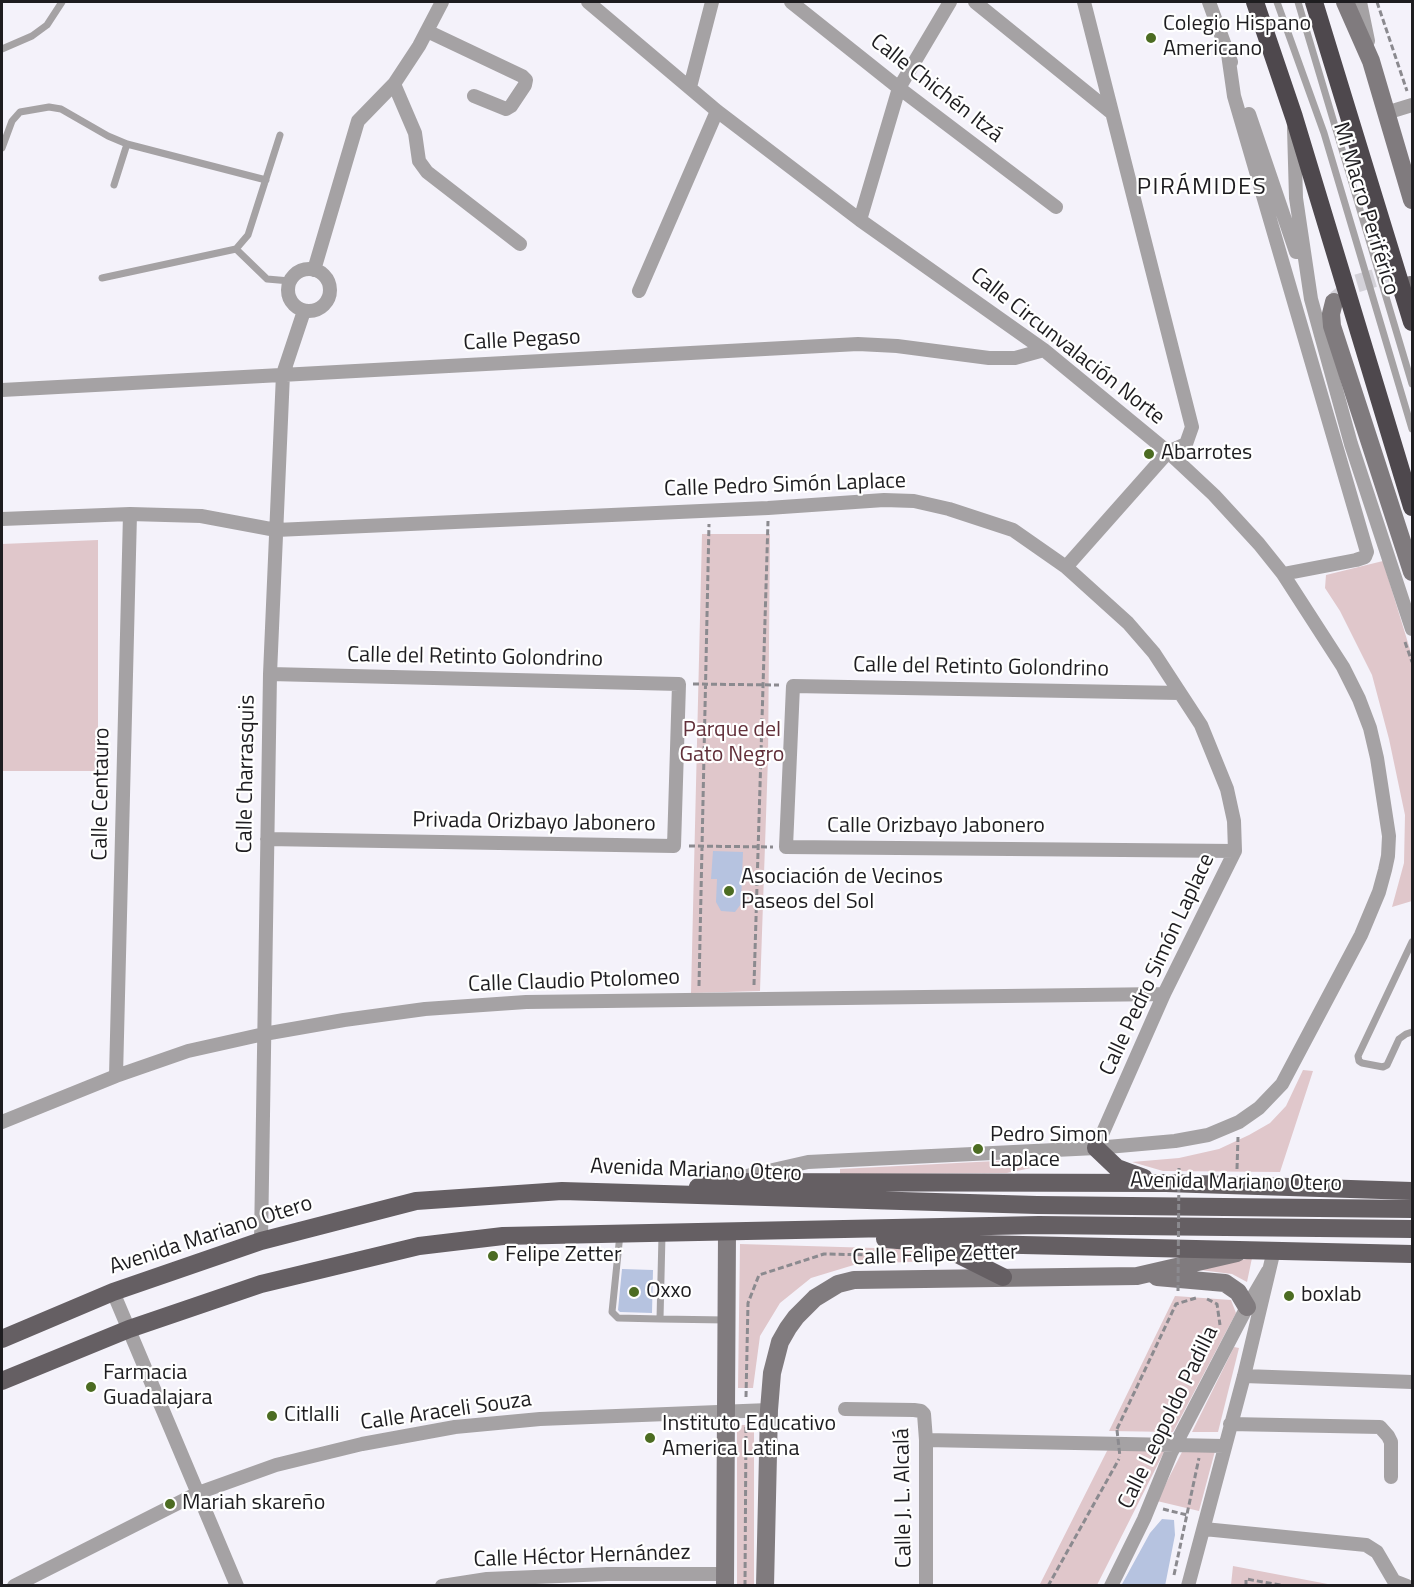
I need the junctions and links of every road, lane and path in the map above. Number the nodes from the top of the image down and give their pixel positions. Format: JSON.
{"nodes":[{"id":1,"x":62,"y":2,"type":"edge"},
{"id":2,"x":442,"y":2,"type":"edge"},
{"id":3,"x":588,"y":2,"type":"edge"},
{"id":4,"x":712,"y":2,"type":"edge"},
{"id":5,"x":791,"y":2,"type":"edge"},
{"id":6,"x":950,"y":2,"type":"edge"},
{"id":7,"x":975,"y":2,"type":"edge"},
{"id":8,"x":1084,"y":2,"type":"edge"},
{"id":9,"x":1209,"y":2,"type":"edge"},
{"id":10,"x":1277,"y":2,"type":"edge"},
{"id":11,"x":1298,"y":2,"type":"edge"},
{"id":12,"x":1314,"y":2,"type":"edge"},
{"id":13,"x":1345,"y":2,"type":"edge"},
{"id":14,"x":1360,"y":2,"type":"edge"},
{"id":15,"x":1377,"y":2,"type":"edge"},
{"id":16,"x":1255,"y":3,"type":"edge"},
{"id":17,"x":427,"y":31,"type":"junction"},
{"id":18,"x":2,"y":48,"type":"edge"},
{"id":19,"x":1228,"y":54,"type":"junction"},
{"id":20,"x":1371,"y":61,"type":"junction"},
{"id":21,"x":394,"y":84,"type":"junction"},
{"id":22,"x":690,"y":87,"type":"junction"},
{"id":23,"x":899,"y":88,"type":"junction"},
{"id":24,"x":474,"y":96,"type":"dead end"},
{"id":25,"x":1412,"y":105,"type":"edge"},
{"id":26,"x":717,"y":111,"type":"junction"},
{"id":27,"x":1112,"y":113,"type":"junction"},
{"id":28,"x":1386,"y":113,"type":"junction"},
{"id":29,"x":1294,"y":117,"type":"junction"},
{"id":30,"x":280,"y":135,"type":"dead end"},
{"id":31,"x":127,"y":144,"type":"junction"},
{"id":32,"x":2,"y":148,"type":"edge"},
{"id":33,"x":266,"y":180,"type":"junction"},
{"id":34,"x":114,"y":185,"type":"dead end"},
{"id":35,"x":1413,"y":200,"type":"edge"},
{"id":36,"x":1056,"y":207,"type":"dead end"},
{"id":37,"x":860,"y":220,"type":"junction"},
{"id":38,"x":520,"y":244,"type":"dead end"},
{"id":39,"x":236,"y":249,"type":"junction"},
{"id":40,"x":314,"y":270,"type":"junction"},
{"id":41,"x":102,"y":278,"type":"dead end"},
{"id":42,"x":290,"y":281,"type":"junction"},
{"id":43,"x":639,"y":291,"type":"dead end"},
{"id":44,"x":1311,"y":299,"type":"junction"},
{"id":45,"x":1334,"y":303,"type":"dead end"},
{"id":46,"x":304,"y":311,"type":"junction"},
{"id":47,"x":1413,"y":322,"type":"edge"},
{"id":48,"x":1044,"y":350,"type":"junction"},
{"id":49,"x":283,"y":374,"type":"junction"},
{"id":50,"x":1413,"y":384,"type":"edge"},
{"id":51,"x":2,"y":390,"type":"edge"},
{"id":52,"x":1413,"y":429,"type":"edge"},
{"id":53,"x":1168,"y":452,"type":"junction"},
{"id":54,"x":1413,"y":507,"type":"edge"},
{"id":55,"x":768,"y":508,"type":"junction"},
{"id":56,"x":709,"y":510,"type":"junction"},
{"id":57,"x":130,"y":514,"type":"junction"},
{"id":58,"x":2,"y":519,"type":"edge"},
{"id":59,"x":276,"y":530,"type":"junction"},
{"id":60,"x":1066,"y":567,"type":"junction"},
{"id":61,"x":1413,"y":572,"type":"edge"},
{"id":62,"x":1283,"y":573,"type":"junction"},
{"id":63,"x":1413,"y":629,"type":"edge"},
{"id":64,"x":270,"y":674,"type":"junction"},
{"id":65,"x":679,"y":684,"type":"junction"},
{"id":66,"x":707,"y":684,"type":"junction"},
{"id":67,"x":763,"y":685,"type":"junction"},
{"id":68,"x":793,"y":692,"type":"junction"},
{"id":69,"x":1180,"y":693,"type":"junction"},
{"id":70,"x":267,"y":838,"type":"junction"},
{"id":71,"x":675,"y":846,"type":"junction"},
{"id":72,"x":703,"y":847,"type":"junction"},
{"id":73,"x":758,"y":847,"type":"junction"},
{"id":74,"x":786,"y":847,"type":"junction"},
{"id":75,"x":1235,"y":850,"type":"junction"},
{"id":76,"x":1413,"y":942,"type":"edge"},
{"id":77,"x":1164,"y":994,"type":"junction"},
{"id":78,"x":699,"y":999,"type":"junction"},
{"id":79,"x":754,"y":999,"type":"junction"},
{"id":80,"x":1413,"y":1032,"type":"edge"},
{"id":81,"x":264,"y":1034,"type":"junction"},
{"id":82,"x":116,"y":1076,"type":"junction"},
{"id":83,"x":2,"y":1122,"type":"edge"},
{"id":84,"x":1239,"y":1122,"type":"junction"},
{"id":85,"x":1096,"y":1148,"type":"junction"},
{"id":86,"x":1179,"y":1167,"type":"dead end"},
{"id":87,"x":1238,"y":1169,"type":"dead end"},
{"id":88,"x":719,"y":1182,"type":"junction"},
{"id":89,"x":1166,"y":1183,"type":"junction"},
{"id":90,"x":1413,"y":1191,"type":"edge"},
{"id":91,"x":666,"y":1193,"type":"junction"},
{"id":92,"x":1413,"y":1209,"type":"edge"},
{"id":93,"x":1413,"y":1229,"type":"edge"},
{"id":94,"x":727,"y":1232,"type":"junction"},
{"id":95,"x":788,"y":1232,"type":"junction"},
{"id":96,"x":662,"y":1233,"type":"junction"},
{"id":97,"x":620,"y":1234,"type":"junction"},
{"id":98,"x":261,"y":1242,"type":"junction"},
{"id":99,"x":936,"y":1243,"type":"junction"},
{"id":100,"x":1251,"y":1250,"type":"junction"},
{"id":101,"x":1274,"y":1250,"type":"junction"},
{"id":102,"x":1413,"y":1254,"type":"edge"},
{"id":103,"x":882,"y":1255,"type":"dead end"},
{"id":104,"x":1172,"y":1259,"type":"dead end"},
{"id":105,"x":1199,"y":1262,"type":"junction"},
{"id":106,"x":1268,"y":1271,"type":"junction"},
{"id":107,"x":1137,"y":1276,"type":"junction"},
{"id":108,"x":1003,"y":1277,"type":"junction"},
{"id":109,"x":1178,"y":1291,"type":"dead end"},
{"id":110,"x":113,"y":1292,"type":"junction"},
{"id":111,"x":1247,"y":1307,"type":"junction"},
{"id":112,"x":660,"y":1320,"type":"junction"},
{"id":113,"x":726,"y":1320,"type":"junction"},
{"id":114,"x":129,"y":1329,"type":"junction"},
{"id":115,"x":1220,"y":1329,"type":"dead end"},
{"id":116,"x":2,"y":1339,"type":"edge"},
{"id":117,"x":1244,"y":1376,"type":"junction"},
{"id":118,"x":2,"y":1381,"type":"edge"},
{"id":119,"x":1413,"y":1382,"type":"edge"},
{"id":120,"x":845,"y":1409,"type":"dead end"},
{"id":121,"x":746,"y":1410,"type":"junction"},
{"id":122,"x":769,"y":1410,"type":"junction"},
{"id":123,"x":725,"y":1411,"type":"junction"},
{"id":124,"x":1230,"y":1424,"type":"junction"},
{"id":125,"x":926,"y":1440,"type":"junction"},
{"id":126,"x":1176,"y":1444,"type":"junction"},
{"id":127,"x":1224,"y":1446,"type":"junction"},
{"id":128,"x":1201,"y":1452,"type":"dead end"},
{"id":129,"x":1390,"y":1477,"type":"dead end"},
{"id":130,"x":198,"y":1493,"type":"junction"},
{"id":131,"x":1159,"y":1509,"type":"dead end"},
{"id":132,"x":1187,"y":1515,"type":"junction"},
{"id":133,"x":1204,"y":1529,"type":"junction"},
{"id":134,"x":1174,"y":1576,"type":"dead end"},
{"id":135,"x":724,"y":1580,"type":"edge"},
{"id":136,"x":14,"y":1586,"type":"edge"},
{"id":137,"x":237,"y":1586,"type":"edge"},
{"id":138,"x":442,"y":1586,"type":"edge"},
{"id":139,"x":745,"y":1586,"type":"edge"},
{"id":140,"x":765,"y":1586,"type":"edge"},
{"id":141,"x":926,"y":1586,"type":"edge"},
{"id":142,"x":1048,"y":1586,"type":"edge"},
{"id":143,"x":1111,"y":1586,"type":"edge"},
{"id":144,"x":1188,"y":1586,"type":"edge"},
{"id":145,"x":1246,"y":1586,"type":"edge"},
{"id":146,"x":1286,"y":1586,"type":"edge"},
{"id":147,"x":1407,"y":1586,"type":"edge"}],
"edges":[{"from":1,"to":18,"type":"lane"},
{"from":2,"to":17,"type":"street"},
{"from":3,"to":22,"type":"street","name":"Calle Circunvalación Norte"},
{"from":4,"to":22,"type":"street"},
{"from":5,"to":23,"type":"street","name":"Calle Chichén Itzá"},
{"from":6,"to":23,"type":"street"},
{"from":7,"to":27,"type":"street"},
{"from":8,"to":27,"type":"street"},
{"from":9,"to":19,"type":"street"},
{"from":10,"to":52,"type":"lane","name":"Mi Macro Periférico"},
{"from":11,"to":50,"type":"lane","name":"Mi Macro Periférico"},
{"from":12,"to":47,"type":"highway"},
{"from":13,"to":20,"type":"main road"},
{"from":14,"to":20,"type":"street"},
{"from":15,"to":25,"type":"path"},
{"from":16,"to":29,"type":"highway"},
{"from":17,"to":21,"type":"street"},
{"from":17,"to":24,"type":"street"},
{"from":19,"to":44,"type":"street"},
{"from":19,"to":62,"type":"street"},
{"from":20,"to":28,"type":"main road"},
{"from":21,"to":38,"type":"street"},
{"from":21,"to":40,"type":"street"},
{"from":22,"to":26,"type":"street","name":"Calle Circunvalación Norte"},
{"from":23,"to":36,"type":"street","name":"Calle Chichén Itzá"},
{"from":23,"to":37,"type":"street"},
{"from":25,"to":28,"type":"street"},
{"from":26,"to":37,"type":"street","name":"Calle Circunvalación Norte"},
{"from":26,"to":43,"type":"street"},
{"from":27,"to":53,"type":"street"},
{"from":28,"to":35,"type":"main road"},
{"from":29,"to":44,"type":"street"},
{"from":29,"to":54,"type":"highway"},
{"from":30,"to":33,"type":"lane"},
{"from":31,"to":32,"type":"lane"},
{"from":31,"to":33,"type":"lane"},
{"from":31,"to":34,"type":"lane"},
{"from":33,"to":39,"type":"lane"},
{"from":37,"to":48,"type":"street","name":"Calle Circunvalación Norte"},
{"from":39,"to":41,"type":"lane"},
{"from":39,"to":42,"type":"lane"},
{"from":40,"to":42,"type":"street"},
{"from":40,"to":46,"type":"street"},
{"from":42,"to":46,"type":"street"},
{"from":44,"to":63,"type":"street"},
{"from":45,"to":61,"type":"main road"},
{"from":46,"to":49,"type":"street","name":"Calle Charrasquis"},
{"from":48,"to":49,"type":"street","name":"Calle Pegaso"},
{"from":48,"to":53,"type":"street","name":"Calle Circunvalación Norte"},
{"from":49,"to":51,"type":"street","name":"Calle Pegaso"},
{"from":49,"to":59,"type":"street","name":"Calle Charrasquis"},
{"from":53,"to":60,"type":"street"},
{"from":53,"to":62,"type":"street","name":"Calle Circunvalación Norte"},
{"from":55,"to":56,"type":"street","name":"Calle Pedro Simón Laplace"},
{"from":55,"to":60,"type":"street","name":"Calle Pedro Simón Laplace"},
{"from":55,"to":67,"type":"path"},
{"from":56,"to":59,"type":"street","name":"Calle Pedro Simón Laplace"},
{"from":56,"to":66,"type":"path"},
{"from":57,"to":58,"type":"street","name":"Calle Pedro Simón Laplace"},
{"from":57,"to":59,"type":"street","name":"Calle Pedro Simón Laplace"},
{"from":57,"to":82,"type":"street","name":"Calle Centauro"},
{"from":59,"to":64,"type":"street","name":"Calle Charrasquis"},
{"from":60,"to":69,"type":"street","name":"Calle Pedro Simón Laplace"},
{"from":62,"to":84,"type":"street","name":"Calle Circunvalación Norte"},
{"from":64,"to":65,"type":"street","name":"Calle del Retinto Golondrino"},
{"from":64,"to":70,"type":"street","name":"Calle Charrasquis"},
{"from":65,"to":66,"type":"path"},
{"from":65,"to":71,"type":"street","name":"Privada Orizbayo Jabonero"},
{"from":66,"to":67,"type":"path"},
{"from":66,"to":72,"type":"path"},
{"from":67,"to":68,"type":"path"},
{"from":67,"to":73,"type":"path"},
{"from":68,"to":69,"type":"street","name":"Calle del Retinto Golondrino"},
{"from":68,"to":74,"type":"street"},
{"from":69,"to":75,"type":"street","name":"Calle Pedro Simón Laplace"},
{"from":70,"to":71,"type":"street","name":"Privada Orizbayo Jabonero"},
{"from":70,"to":81,"type":"street","name":"Calle Charrasquis"},
{"from":71,"to":72,"type":"path"},
{"from":72,"to":73,"type":"path"},
{"from":72,"to":78,"type":"path"},
{"from":73,"to":74,"type":"path"},
{"from":73,"to":79,"type":"path"},
{"from":74,"to":75,"type":"street","name":"Calle Orizbayo Jabonero"},
{"from":75,"to":77,"type":"street","name":"Calle Pedro Simón Laplace"},
{"from":76,"to":80,"type":"lane"},
{"from":77,"to":79,"type":"street","name":"Calle Claudio Ptolomeo"},
{"from":77,"to":85,"type":"street","name":"Calle Pedro Simón Laplace"},
{"from":78,"to":79,"type":"street","name":"Calle Claudio Ptolomeo"},
{"from":78,"to":81,"type":"street","name":"Calle Claudio Ptolomeo"},
{"from":81,"to":82,"type":"street","name":"Calle Claudio Ptolomeo"},
{"from":81,"to":98,"type":"street","name":"Calle Charrasquis"},
{"from":82,"to":83,"type":"street","name":"Calle Claudio Ptolomeo"},
{"from":84,"to":85,"type":"street","name":"Calle Circunvalación Norte"},
{"from":84,"to":87,"type":"path"},
{"from":85,"to":88,"type":"street","name":"Calle Circunvalación Norte"},
{"from":85,"to":89,"type":"main road"},
{"from":86,"to":109,"type":"path","bridge":true},
{"from":88,"to":89,"type":"main road"},
{"from":88,"to":91,"type":"main road"},
{"from":89,"to":90,"type":"main road"},
{"from":91,"to":92,"type":"main road","name":"Avenida Mariano Otero"},
{"from":91,"to":98,"type":"main road","name":"Avenida Mariano Otero"},
{"from":93,"to":95,"type":"main road","name":"Avenida Mariano Otero"},
{"from":94,"to":95,"type":"main road","name":"Avenida Mariano Otero"},
{"from":94,"to":96,"type":"main road","name":"Avenida Mariano Otero"},
{"from":94,"to":113,"type":"main road"},
{"from":95,"to":99,"type":"main road"},
{"from":96,"to":97,"type":"main road","name":"Avenida Mariano Otero"},
{"from":96,"to":112,"type":"lane"},
{"from":97,"to":112,"type":"lane"},
{"from":97,"to":114,"type":"main road","name":"Avenida Mariano Otero"},
{"from":98,"to":110,"type":"main road","name":"Avenida Mariano Otero"},
{"from":99,"to":100,"type":"main road"},
{"from":99,"to":108,"type":"main road"},
{"from":100,"to":101,"type":"main road"},
{"from":100,"to":105,"type":"main road","name":"Calle Felipe Zetter"},
{"from":101,"to":102,"type":"main road"},
{"from":101,"to":106,"type":"street"},
{"from":103,"to":121,"type":"path"},
{"from":104,"to":105,"type":"path"},
{"from":105,"to":107,"type":"main road","name":"Calle Felipe Zetter"},
{"from":106,"to":111,"type":"street","name":"Calle Leopoldo Padilla"},
{"from":106,"to":117,"type":"street"},
{"from":107,"to":108,"type":"main road","name":"Calle Felipe Zetter"},
{"from":107,"to":111,"type":"main road"},
{"from":108,"to":122,"type":"main road","name":"Calle Felipe Zetter"},
{"from":110,"to":114,"type":"street"},
{"from":110,"to":116,"type":"main road","name":"Avenida Mariano Otero"},
{"from":111,"to":126,"type":"street","name":"Calle Leopoldo Padilla"},
{"from":112,"to":113,"type":"lane"},
{"from":113,"to":123,"type":"main road"},
{"from":114,"to":118,"type":"main road","name":"Avenida Mariano Otero"},
{"from":114,"to":130,"type":"street"},
{"from":115,"to":142,"type":"path","bridge":true},
{"from":117,"to":119,"type":"street"},
{"from":117,"to":124,"type":"street"},
{"from":120,"to":125,"type":"street","name":"Calle J. L. Alcalá"},
{"from":121,"to":122,"type":"street","name":"Calle Araceli Souza"},
{"from":121,"to":123,"type":"street","name":"Calle Araceli Souza"},
{"from":121,"to":139,"type":"path"},
{"from":122,"to":140,"type":"main road","name":"Calle Felipe Zetter"},
{"from":123,"to":130,"type":"street","name":"Calle Araceli Souza"},
{"from":123,"to":135,"type":"main road"},
{"from":124,"to":127,"type":"street"},
{"from":124,"to":129,"type":"street"},
{"from":125,"to":126,"type":"street"},
{"from":125,"to":141,"type":"street","name":"Calle J. L. Alcalá"},
{"from":126,"to":127,"type":"street"},
{"from":126,"to":143,"type":"street","name":"Calle Leopoldo Padilla"},
{"from":127,"to":133,"type":"street"},
{"from":128,"to":132,"type":"path"},
{"from":130,"to":136,"type":"street","name":"Calle Araceli Souza"},
{"from":130,"to":137,"type":"street"},
{"from":131,"to":132,"type":"path"},
{"from":132,"to":134,"type":"path"},
{"from":133,"to":144,"type":"street"},
{"from":133,"to":147,"type":"street"},
{"from":135,"to":138,"type":"street","name":"Calle Héctor Hernández"},
{"from":145,"to":146,"type":"path"}]}
